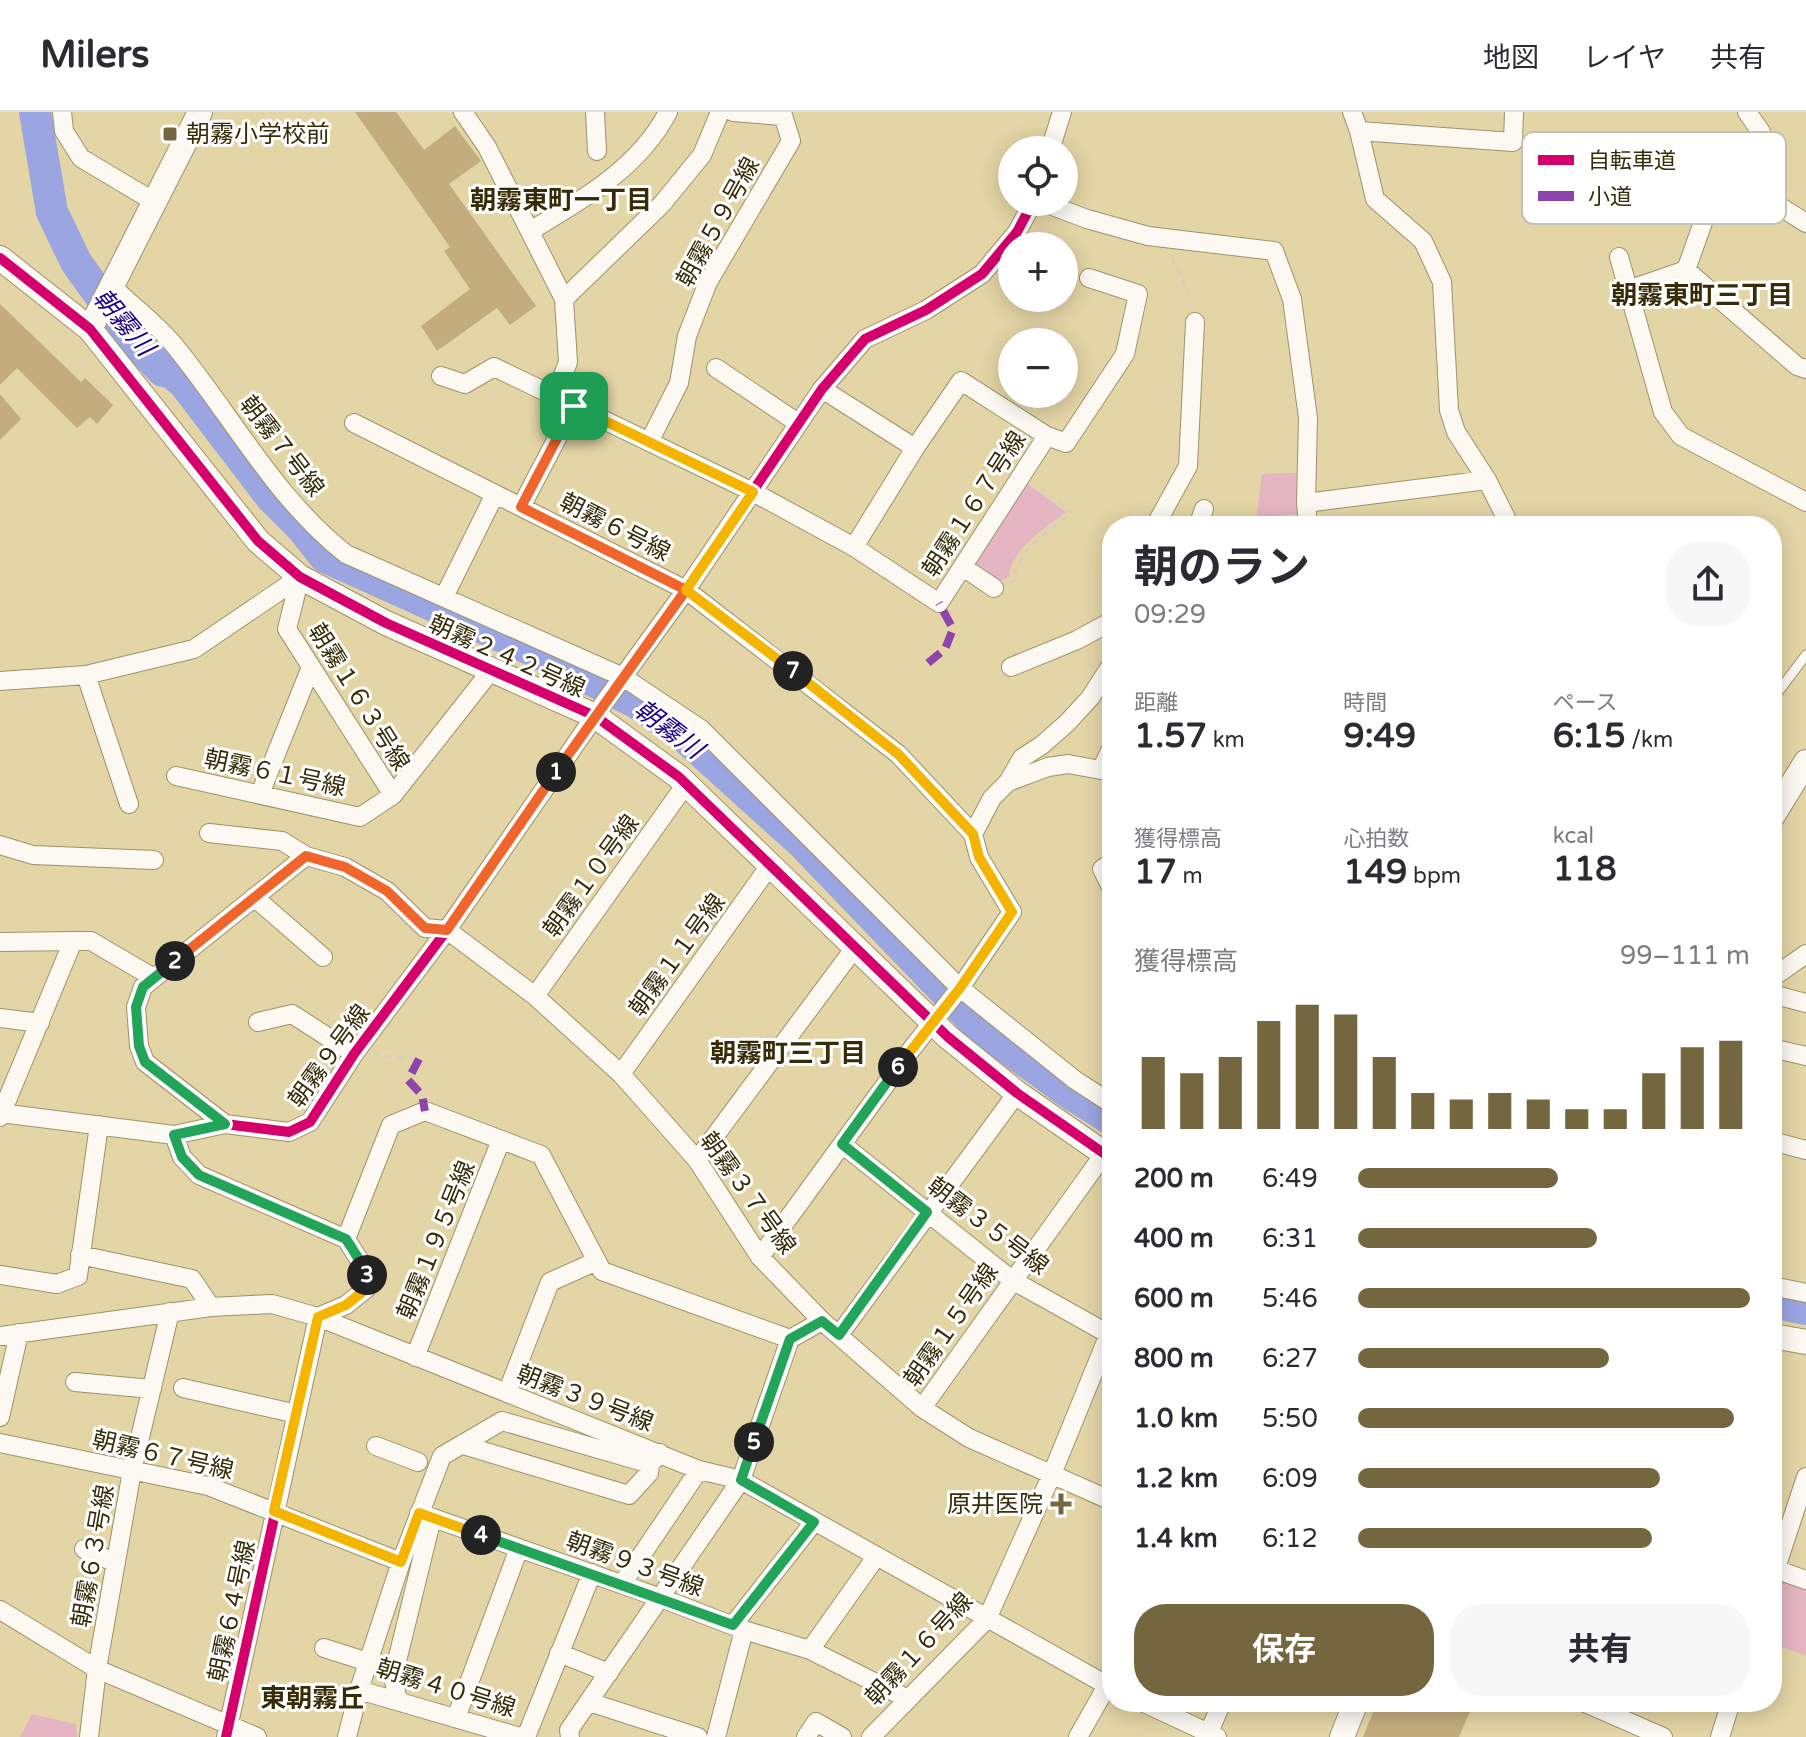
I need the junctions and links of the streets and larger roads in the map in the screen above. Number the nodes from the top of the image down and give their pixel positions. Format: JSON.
{"nodes":[{"id":1,"x":62,"y":112,"type":"edge"},
{"id":2,"x":200,"y":112,"type":"edge"},
{"id":3,"x":463,"y":112,"type":"edge"},
{"id":4,"x":595,"y":112,"type":"edge"},
{"id":5,"x":668,"y":112,"type":"edge"},
{"id":6,"x":720,"y":112,"type":"edge"},
{"id":7,"x":733,"y":112,"type":"edge"},
{"id":8,"x":1062,"y":112,"type":"edge"},
{"id":9,"x":1352,"y":112,"type":"edge"},
{"id":10,"x":1514,"y":112,"type":"edge"},
{"id":11,"x":1747,"y":112,"type":"edge"},
{"id":12,"x":782,"y":114,"type":"edge"},
{"id":13,"x":1359,"y":131,"type":"junction"},
{"id":14,"x":1761,"y":132,"type":"edge"},
{"id":15,"x":1054,"y":136,"type":"edge"},
{"id":16,"x":597,"y":151,"type":"dead end"},
{"id":17,"x":153,"y":201,"type":"junction"},
{"id":18,"x":1786,"y":210,"type":"edge"},
{"id":19,"x":1026,"y":216,"type":"edge"},
{"id":20,"x":1078,"y":216,"type":"edge"},
{"id":21,"x":1806,"y":223,"type":"edge"},
{"id":22,"x":1702,"y":224,"type":"edge"},
{"id":23,"x":530,"y":231,"type":"junction"},
{"id":24,"x":1619,"y":257,"type":"dead end"},
{"id":25,"x":0,"y":258,"type":"edge"},
{"id":26,"x":1686,"y":270,"type":"junction"},
{"id":27,"x":1089,"y":278,"type":"dead end"},
{"id":28,"x":110,"y":289,"type":"junction"},
{"id":29,"x":1628,"y":290,"type":"junction"},
{"id":30,"x":564,"y":299,"type":"junction"},
{"id":31,"x":1195,"y":322,"type":"road end"},
{"id":32,"x":90,"y":329,"type":"junction"},
{"id":33,"x":716,"y":368,"type":"dead end"},
{"id":34,"x":1806,"y":369,"type":"edge"},
{"id":35,"x":441,"y":376,"type":"dead end"},
{"id":36,"x":822,"y":389,"type":"junction"},
{"id":37,"x":555,"y":397,"type":"junction"},
{"id":38,"x":574,"y":406,"type":"junction"},
{"id":39,"x":354,"y":423,"type":"dead end"},
{"id":40,"x":798,"y":423,"type":"junction"},
{"id":41,"x":1047,"y":436,"type":"junction"},
{"id":42,"x":649,"y":442,"type":"junction"},
{"id":43,"x":915,"y":448,"type":"junction"},
{"id":44,"x":1487,"y":480,"type":"junction"},
{"id":45,"x":753,"y":492,"type":"junction"},
{"id":46,"x":495,"y":494,"type":"junction"},
{"id":47,"x":1806,"y":502,"type":"edge"},
{"id":48,"x":1306,"y":503,"type":"junction"},
{"id":49,"x":521,"y":507,"type":"junction"},
{"id":50,"x":1160,"y":516,"type":"edge"},
{"id":51,"x":1307,"y":516,"type":"edge"},
{"id":52,"x":1505,"y":516,"type":"edge"},
{"id":53,"x":854,"y":547,"type":"junction"},
{"id":54,"x":963,"y":567,"type":"junction"},
{"id":55,"x":300,"y":577,"type":"junction"},
{"id":56,"x":994,"y":588,"type":"road end"},
{"id":57,"x":686,"y":590,"type":"junction"},
{"id":58,"x":444,"y":597,"type":"junction"},
{"id":59,"x":1102,"y":626,"type":"edge"},
{"id":60,"x":311,"y":667,"type":"junction"},
{"id":61,"x":1011,"y":667,"type":"dead end"},
{"id":62,"x":490,"y":672,"type":"junction"},
{"id":63,"x":86,"y":675,"type":"junction"},
{"id":64,"x":1102,"y":679,"type":"edge"},
{"id":65,"x":621,"y":680,"type":"junction"},
{"id":66,"x":0,"y":681,"type":"edge"},
{"id":67,"x":600,"y":708,"type":"junction"},
{"id":68,"x":1806,"y":762,"type":"edge"},
{"id":69,"x":1102,"y":768,"type":"edge"},
{"id":70,"x":176,"y":776,"type":"dead end"},
{"id":71,"x":1008,"y":782,"type":"junction"},
{"id":72,"x":686,"y":784,"type":"junction"},
{"id":73,"x":260,"y":794,"type":"junction"},
{"id":74,"x":393,"y":795,"type":"junction"},
{"id":75,"x":1782,"y":801,"type":"edge"},
{"id":76,"x":129,"y":804,"type":"dead end"},
{"id":77,"x":209,"y":833,"type":"dead end"},
{"id":78,"x":973,"y":834,"type":"junction"},
{"id":79,"x":0,"y":845,"type":"edge"},
{"id":80,"x":306,"y":856,"type":"junction"},
{"id":81,"x":154,"y":860,"type":"dead end"},
{"id":82,"x":771,"y":864,"type":"junction"},
{"id":83,"x":254,"y":897,"type":"junction"},
{"id":84,"x":447,"y":930,"type":"junction"},
{"id":85,"x":73,"y":941,"type":"junction"},
{"id":86,"x":0,"y":942,"type":"edge"},
{"id":87,"x":856,"y":946,"type":"junction"},
{"id":88,"x":1806,"y":954,"type":"edge"},
{"id":89,"x":323,"y":957,"type":"dead end"},
{"id":90,"x":1782,"y":971,"type":"edge"},
{"id":91,"x":154,"y":978,"type":"junction"},
{"id":92,"x":958,"y":990,"type":"junction"},
{"id":93,"x":535,"y":996,"type":"junction"},
{"id":94,"x":1782,"y":997,"type":"edge"},
{"id":95,"x":1806,"y":1003,"type":"edge"},
{"id":96,"x":937,"y":1015,"type":"junction"},
{"id":97,"x":0,"y":1018,"type":"edge"},
{"id":98,"x":258,"y":1022,"type":"dead end"},
{"id":99,"x":40,"y":1023,"type":"junction"},
{"id":100,"x":1782,"y":1050,"type":"edge"},
{"id":101,"x":354,"y":1054,"type":"junction"},
{"id":102,"x":1806,"y":1056,"type":"edge"},
{"id":103,"x":621,"y":1074,"type":"junction"},
{"id":104,"x":1017,"y":1093,"type":"junction"},
{"id":105,"x":1102,"y":1098,"type":"edge"},
{"id":106,"x":0,"y":1114,"type":"edge"},
{"id":107,"x":225,"y":1124,"type":"junction"},
{"id":108,"x":99,"y":1125,"type":"junction"},
{"id":109,"x":174,"y":1135,"type":"junction"},
{"id":110,"x":501,"y":1140,"type":"junction"},
{"id":111,"x":842,"y":1144,"type":"junction"},
{"id":112,"x":1782,"y":1144,"type":"edge"},
{"id":113,"x":1806,"y":1150,"type":"edge"},
{"id":114,"x":1102,"y":1152,"type":"edge"},
{"id":115,"x":697,"y":1160,"type":"junction"},
{"id":116,"x":1102,"y":1164,"type":"edge"},
{"id":117,"x":927,"y":1212,"type":"junction"},
{"id":118,"x":346,"y":1239,"type":"junction"},
{"id":119,"x":80,"y":1255,"type":"junction"},
{"id":120,"x":760,"y":1257,"type":"junction"},
{"id":121,"x":597,"y":1261,"type":"junction"},
{"id":122,"x":0,"y":1275,"type":"edge"},
{"id":123,"x":1012,"y":1280,"type":"junction"},
{"id":124,"x":1782,"y":1288,"type":"edge"},
{"id":125,"x":1806,"y":1293,"type":"edge"},
{"id":126,"x":211,"y":1307,"type":"junction"},
{"id":127,"x":170,"y":1312,"type":"junction"},
{"id":128,"x":318,"y":1317,"type":"junction"},
{"id":129,"x":822,"y":1321,"type":"junction"},
{"id":130,"x":1102,"y":1328,"type":"edge"},
{"id":131,"x":19,"y":1333,"type":"junction"},
{"id":132,"x":839,"y":1335,"type":"junction"},
{"id":133,"x":0,"y":1336,"type":"edge"},
{"id":134,"x":1782,"y":1338,"type":"edge"},
{"id":135,"x":790,"y":1339,"type":"junction"},
{"id":136,"x":1806,"y":1342,"type":"edge"},
{"id":137,"x":1102,"y":1355,"type":"edge"},
{"id":138,"x":415,"y":1357,"type":"junction"},
{"id":139,"x":75,"y":1382,"type":"dead end"},
{"id":140,"x":183,"y":1388,"type":"dead end"},
{"id":141,"x":152,"y":1389,"type":"junction"},
{"id":142,"x":507,"y":1393,"type":"junction"},
{"id":143,"x":922,"y":1408,"type":"junction"},
{"id":144,"x":297,"y":1414,"type":"junction"},
{"id":145,"x":0,"y":1417,"type":"edge"},
{"id":146,"x":0,"y":1443,"type":"edge"},
{"id":147,"x":463,"y":1445,"type":"junction"},
{"id":148,"x":376,"y":1446,"type":"dead end"},
{"id":149,"x":655,"y":1458,"type":"junction"},
{"id":150,"x":418,"y":1462,"type":"dead end"},
{"id":151,"x":699,"y":1470,"type":"junction"},
{"id":152,"x":132,"y":1471,"type":"junction"},
{"id":153,"x":1052,"y":1474,"type":"junction"},
{"id":154,"x":1806,"y":1477,"type":"edge"},
{"id":155,"x":741,"y":1480,"type":"junction"},
{"id":156,"x":1102,"y":1496,"type":"edge"},
{"id":157,"x":274,"y":1511,"type":"junction"},
{"id":158,"x":426,"y":1515,"type":"junction"},
{"id":159,"x":814,"y":1522,"type":"junction"},
{"id":160,"x":1782,"y":1546,"type":"edge"},
{"id":161,"x":519,"y":1548,"type":"junction"},
{"id":162,"x":84,"y":1549,"type":"dead end"},
{"id":163,"x":876,"y":1557,"type":"junction"},
{"id":164,"x":401,"y":1562,"type":"junction"},
{"id":165,"x":116,"y":1563,"type":"junction"},
{"id":166,"x":592,"y":1573,"type":"junction"},
{"id":167,"x":1782,"y":1574,"type":"edge"},
{"id":168,"x":1806,"y":1580,"type":"edge"},
{"id":169,"x":622,"y":1584,"type":"junction"},
{"id":170,"x":661,"y":1598,"type":"junction"},
{"id":171,"x":0,"y":1610,"type":"edge"},
{"id":172,"x":987,"y":1619,"type":"junction"},
{"id":173,"x":738,"y":1627,"type":"junction"},
{"id":174,"x":324,"y":1648,"type":"dead end"},
{"id":175,"x":810,"y":1650,"type":"junction"},
{"id":176,"x":559,"y":1653,"type":"junction"},
{"id":177,"x":368,"y":1662,"type":"junction"},
{"id":178,"x":97,"y":1669,"type":"junction"},
{"id":179,"x":609,"y":1673,"type":"junction"},
{"id":180,"x":1102,"y":1680,"type":"edge"},
{"id":181,"x":359,"y":1690,"type":"junction"},
{"id":182,"x":1102,"y":1697,"type":"edge"},
{"id":183,"x":908,"y":1699,"type":"junction"},
{"id":184,"x":398,"y":1701,"type":"junction"},
{"id":185,"x":589,"y":1702,"type":"junction"},
{"id":186,"x":1172,"y":1712,"type":"edge"},
{"id":187,"x":1219,"y":1712,"type":"edge"},
{"id":188,"x":1352,"y":1712,"type":"edge"},
{"id":189,"x":1620,"y":1712,"type":"edge"},
{"id":190,"x":1728,"y":1712,"type":"edge"},
{"id":191,"x":456,"y":1718,"type":"junction"},
{"id":192,"x":227,"y":1731,"type":"edge"},
{"id":193,"x":1211,"y":1736,"type":"edge"},
{"id":194,"x":89,"y":1737,"type":"edge"},
{"id":195,"x":257,"y":1737,"type":"edge"},
{"id":196,"x":347,"y":1737,"type":"edge"},
{"id":197,"x":523,"y":1737,"type":"edge"},
{"id":198,"x":570,"y":1737,"type":"edge"},
{"id":199,"x":698,"y":1737,"type":"edge"},
{"id":200,"x":716,"y":1737,"type":"edge"},
{"id":201,"x":806,"y":1737,"type":"edge"},
{"id":202,"x":842,"y":1737,"type":"edge"},
{"id":203,"x":871,"y":1737,"type":"edge"},
{"id":204,"x":1078,"y":1737,"type":"edge"},
{"id":205,"x":1342,"y":1737,"type":"edge"},
{"id":206,"x":1663,"y":1737,"type":"edge"},
{"id":207,"x":1720,"y":1737,"type":"edge"}],
"edges":[{"from":1,"to":17,"type":"street"},
{"from":2,"to":17,"type":"street"},
{"from":3,"to":23,"type":"street"},
{"from":4,"to":16,"type":"street"},
{"from":5,"to":23,"type":"street"},
{"from":6,"to":30,"type":"street"},
{"from":7,"to":12,"type":"street"},
{"from":8,"to":15,"type":"street"},
{"from":9,"to":13,"type":"street"},
{"from":10,"to":13,"type":"street"},
{"from":11,"to":14,"type":"street"},
{"from":12,"to":42,"type":"street","name":"朝霧５９号線"},
{"from":13,"to":44,"type":"street"},
{"from":17,"to":28,"type":"street"},
{"from":18,"to":21,"type":"street"},
{"from":19,"to":36,"type":"street","name":"朝霧９号線"},
{"from":20,"to":48,"type":"street"},
{"from":22,"to":26,"type":"street"},
{"from":23,"to":30,"type":"street"},
{"from":24,"to":29,"type":"street"},
{"from":25,"to":32,"type":"street","name":"朝霧２４２号線"},
{"from":26,"to":29,"type":"street"},
{"from":26,"to":34,"type":"street"},
{"from":27,"to":41,"type":"street"},
{"from":28,"to":32,"type":"street"},
{"from":28,"to":58,"type":"street","name":"朝霧７号線"},
{"from":29,"to":47,"type":"street"},
{"from":30,"to":37,"type":"street"},
{"from":31,"to":50,"type":"street"},
{"from":32,"to":55,"type":"street","name":"朝霧２４２号線"},
{"from":33,"to":40,"type":"street"},
{"from":35,"to":37,"type":"street","name":"朝霧１６７号線"},
{"from":36,"to":40,"type":"street","name":"朝霧９号線"},
{"from":36,"to":43,"type":"street"},
{"from":37,"to":38,"type":"street","name":"朝霧１６７号線"},
{"from":38,"to":42,"type":"street","name":"朝霧１６７号線"},
{"from":38,"to":49,"type":"street"},
{"from":39,"to":46,"type":"street","name":"朝霧６号線"},
{"from":40,"to":45,"type":"street","name":"朝霧９号線"},
{"from":41,"to":43,"type":"street","name":"朝霧１６７号線"},
{"from":41,"to":54,"type":"street","name":"朝霧１６７号線"},
{"from":42,"to":45,"type":"street","name":"朝霧１６７号線"},
{"from":43,"to":53,"type":"street","name":"朝霧１６７号線"},
{"from":44,"to":48,"type":"street"},
{"from":44,"to":52,"type":"street"},
{"from":45,"to":53,"type":"street","name":"朝霧１６７号線"},
{"from":45,"to":57,"type":"street","name":"朝霧９号線"},
{"from":46,"to":49,"type":"street","name":"朝霧６号線"},
{"from":46,"to":58,"type":"street"},
{"from":48,"to":51,"type":"street"},
{"from":49,"to":57,"type":"street","name":"朝霧６号線"},
{"from":53,"to":54,"type":"street","name":"朝霧１６７号線"},
{"from":54,"to":56,"type":"street"},
{"from":55,"to":60,"type":"street","name":"朝霧１６３号線"},
{"from":55,"to":62,"type":"street","name":"朝霧２４２号線"},
{"from":55,"to":63,"type":"street"},
{"from":57,"to":65,"type":"street","name":"朝霧９号線"},
{"from":57,"to":78,"type":"street","name":"朝霧６号線"},
{"from":58,"to":65,"type":"street","name":"朝霧７号線"},
{"from":59,"to":61,"type":"street"},
{"from":60,"to":73,"type":"street"},
{"from":60,"to":74,"type":"street","name":"朝霧１６３号線"},
{"from":62,"to":67,"type":"street","name":"朝霧２４２号線"},
{"from":62,"to":74,"type":"street","name":"朝霧６１号線"},
{"from":63,"to":66,"type":"street"},
{"from":63,"to":76,"type":"street"},
{"from":64,"to":71,"type":"street"},
{"from":65,"to":67,"type":"street","name":"朝霧９号線"},
{"from":65,"to":92,"type":"street","name":"朝霧７号線"},
{"from":67,"to":72,"type":"street","name":"朝霧２４２号線"},
{"from":67,"to":84,"type":"street","name":"朝霧９号線"},
{"from":68,"to":75,"type":"street"},
{"from":69,"to":71,"type":"street"},
{"from":70,"to":73,"type":"street","name":"朝霧６１号線"},
{"from":71,"to":78,"type":"street"},
{"from":72,"to":82,"type":"street","name":"朝霧２４２号線"},
{"from":72,"to":93,"type":"street","name":"朝霧１０号線"},
{"from":73,"to":74,"type":"street","name":"朝霧６１号線"},
{"from":77,"to":80,"type":"street","name":"朝霧３７号線"},
{"from":78,"to":92,"type":"street","name":"朝霧６号線"},
{"from":79,"to":81,"type":"street"},
{"from":80,"to":83,"type":"street"},
{"from":80,"to":84,"type":"street","name":"朝霧３７号線"},
{"from":82,"to":87,"type":"street","name":"朝霧２４２号線"},
{"from":82,"to":103,"type":"street","name":"朝霧１１号線"},
{"from":83,"to":89,"type":"street"},
{"from":83,"to":91,"type":"street"},
{"from":84,"to":93,"type":"street","name":"朝霧３７号線"},
{"from":84,"to":101,"type":"street","name":"朝霧９号線"},
{"from":85,"to":86,"type":"street"},
{"from":85,"to":91,"type":"street"},
{"from":85,"to":99,"type":"street"},
{"from":87,"to":96,"type":"street","name":"朝霧２４２号線"},
{"from":87,"to":115,"type":"street"},
{"from":88,"to":90,"type":"street"},
{"from":91,"to":107,"type":"street"},
{"from":92,"to":96,"type":"street"},
{"from":92,"to":105,"type":"street","name":"朝霧７号線"},
{"from":93,"to":103,"type":"street","name":"朝霧３７号線"},
{"from":94,"to":95,"type":"street"},
{"from":96,"to":104,"type":"street","name":"朝霧２４２号線"},
{"from":96,"to":111,"type":"street"},
{"from":97,"to":99,"type":"street"},
{"from":98,"to":101,"type":"street"},
{"from":99,"to":106,"type":"street"},
{"from":100,"to":102,"type":"street"},
{"from":101,"to":107,"type":"street","name":"朝霧９号線"},
{"from":103,"to":115,"type":"street","name":"朝霧３７号線"},
{"from":104,"to":114,"type":"street","name":"朝霧２４２号線"},
{"from":104,"to":117,"type":"street"},
{"from":106,"to":108,"type":"street","name":"朝霧９号線"},
{"from":107,"to":109,"type":"street","name":"朝霧９号線"},
{"from":108,"to":109,"type":"street","name":"朝霧９号線"},
{"from":108,"to":119,"type":"street"},
{"from":109,"to":118,"type":"street"},
{"from":110,"to":118,"type":"street"},
{"from":110,"to":121,"type":"street"},
{"from":110,"to":138,"type":"street","name":"朝霧１９５号線"},
{"from":111,"to":117,"type":"street","name":"朝霧３５号線"},
{"from":111,"to":120,"type":"street"},
{"from":112,"to":113,"type":"street"},
{"from":115,"to":120,"type":"street","name":"朝霧３７号線"},
{"from":116,"to":123,"type":"street","name":"朝霧１５号線"},
{"from":117,"to":123,"type":"street","name":"朝霧３５号線"},
{"from":117,"to":132,"type":"street"},
{"from":118,"to":128,"type":"street"},
{"from":119,"to":122,"type":"street"},
{"from":119,"to":126,"type":"street"},
{"from":120,"to":129,"type":"street","name":"朝霧３７号線"},
{"from":121,"to":135,"type":"street"},
{"from":121,"to":142,"type":"street"},
{"from":123,"to":130,"type":"street","name":"朝霧３５号線"},
{"from":123,"to":143,"type":"street","name":"朝霧１５号線"},
{"from":124,"to":125,"type":"street"},
{"from":126,"to":127,"type":"street","name":"朝霧３９号線"},
{"from":126,"to":128,"type":"street","name":"朝霧３９号線"},
{"from":127,"to":131,"type":"street","name":"朝霧３９号線"},
{"from":127,"to":141,"type":"street","name":"朝霧６３号線"},
{"from":128,"to":138,"type":"street","name":"朝霧３９号線"},
{"from":128,"to":144,"type":"street","name":"朝霧６４号線"},
{"from":129,"to":132,"type":"street","name":"朝霧３７号線"},
{"from":129,"to":135,"type":"street"},
{"from":131,"to":133,"type":"street","name":"朝霧３９号線"},
{"from":131,"to":145,"type":"street"},
{"from":132,"to":143,"type":"street","name":"朝霧３７号線"},
{"from":134,"to":136,"type":"street"},
{"from":135,"to":155,"type":"street"},
{"from":137,"to":153,"type":"street","name":"朝霧１６号線"},
{"from":138,"to":142,"type":"street","name":"朝霧３９号線"},
{"from":139,"to":141,"type":"street"},
{"from":140,"to":144,"type":"street"},
{"from":141,"to":152,"type":"street","name":"朝霧６３号線"},
{"from":142,"to":149,"type":"street","name":"朝霧３９号線"},
{"from":143,"to":153,"type":"street","name":"朝霧３７号線"},
{"from":144,"to":157,"type":"street","name":"朝霧６４号線"},
{"from":146,"to":152,"type":"street","name":"朝霧６７号線"},
{"from":147,"to":149,"type":"street","name":"朝霧４０号線"},
{"from":147,"to":149,"type":"street"},
{"from":147,"to":158,"type":"street","name":"朝霧４０号線"},
{"from":148,"to":150,"type":"street"},
{"from":149,"to":151,"type":"street","name":"朝霧３９号線"},
{"from":151,"to":155,"type":"street","name":"朝霧３９号線"},
{"from":151,"to":169,"type":"street"},
{"from":152,"to":157,"type":"street","name":"朝霧６７号線"},
{"from":152,"to":165,"type":"street","name":"朝霧６３号線"},
{"from":153,"to":156,"type":"street","name":"朝霧３７号線"},
{"from":153,"to":172,"type":"street","name":"朝霧１６号線"},
{"from":154,"to":160,"type":"street"},
{"from":155,"to":159,"type":"street","name":"朝霧３９号線"},
{"from":155,"to":170,"type":"street"},
{"from":157,"to":164,"type":"street","name":"朝霧６７号線"},
{"from":157,"to":192,"type":"street","name":"朝霧６４号線"},
{"from":158,"to":161,"type":"street","name":"朝霧９３号線"},
{"from":158,"to":164,"type":"street","name":"朝霧４０号線"},
{"from":158,"to":184,"type":"street"},
{"from":159,"to":163,"type":"street","name":"朝霧３９号線"},
{"from":159,"to":173,"type":"street"},
{"from":161,"to":166,"type":"street","name":"朝霧９３号線"},
{"from":161,"to":191,"type":"street"},
{"from":162,"to":165,"type":"street"},
{"from":163,"to":172,"type":"street","name":"朝霧３９号線"},
{"from":163,"to":175,"type":"street"},
{"from":164,"to":177,"type":"street","name":"朝霧４０号線"},
{"from":165,"to":178,"type":"street","name":"朝霧６３号線"},
{"from":166,"to":169,"type":"street","name":"朝霧９３号線"},
{"from":166,"to":176,"type":"street"},
{"from":167,"to":168,"type":"street"},
{"from":169,"to":170,"type":"street","name":"朝霧９３号線"},
{"from":170,"to":173,"type":"street","name":"朝霧９３号線"},
{"from":170,"to":179,"type":"street"},
{"from":171,"to":178,"type":"street"},
{"from":172,"to":180,"type":"street","name":"朝霧３９号線"},
{"from":172,"to":183,"type":"street","name":"朝霧１６号線"},
{"from":173,"to":175,"type":"street","name":"朝霧９３号線"},
{"from":173,"to":200,"type":"street"},
{"from":174,"to":177,"type":"street"},
{"from":175,"to":183,"type":"street","name":"朝霧９３号線"},
{"from":176,"to":179,"type":"street"},
{"from":176,"to":197,"type":"street"},
{"from":177,"to":181,"type":"street","name":"朝霧４０号線"},
{"from":178,"to":192,"type":"street"},
{"from":178,"to":194,"type":"street","name":"朝霧６３号線"},
{"from":179,"to":185,"type":"street"},
{"from":181,"to":184,"type":"street","name":"朝霧４０号線"},
{"from":181,"to":196,"type":"street"},
{"from":182,"to":204,"type":"street"},
{"from":183,"to":203,"type":"street","name":"朝霧１６号線"},
{"from":184,"to":191,"type":"street","name":"朝霧４０号線"},
{"from":185,"to":198,"type":"street"},
{"from":185,"to":199,"type":"street"},
{"from":186,"to":193,"type":"street"},
{"from":187,"to":193,"type":"street"},
{"from":188,"to":205,"type":"street"},
{"from":189,"to":206,"type":"street"},
{"from":190,"to":207,"type":"street"},
{"from":191,"to":197,"type":"street","name":"朝霧４０号線"},
{"from":192,"to":195,"type":"street"},
{"from":201,"to":202,"type":"street"}]}
